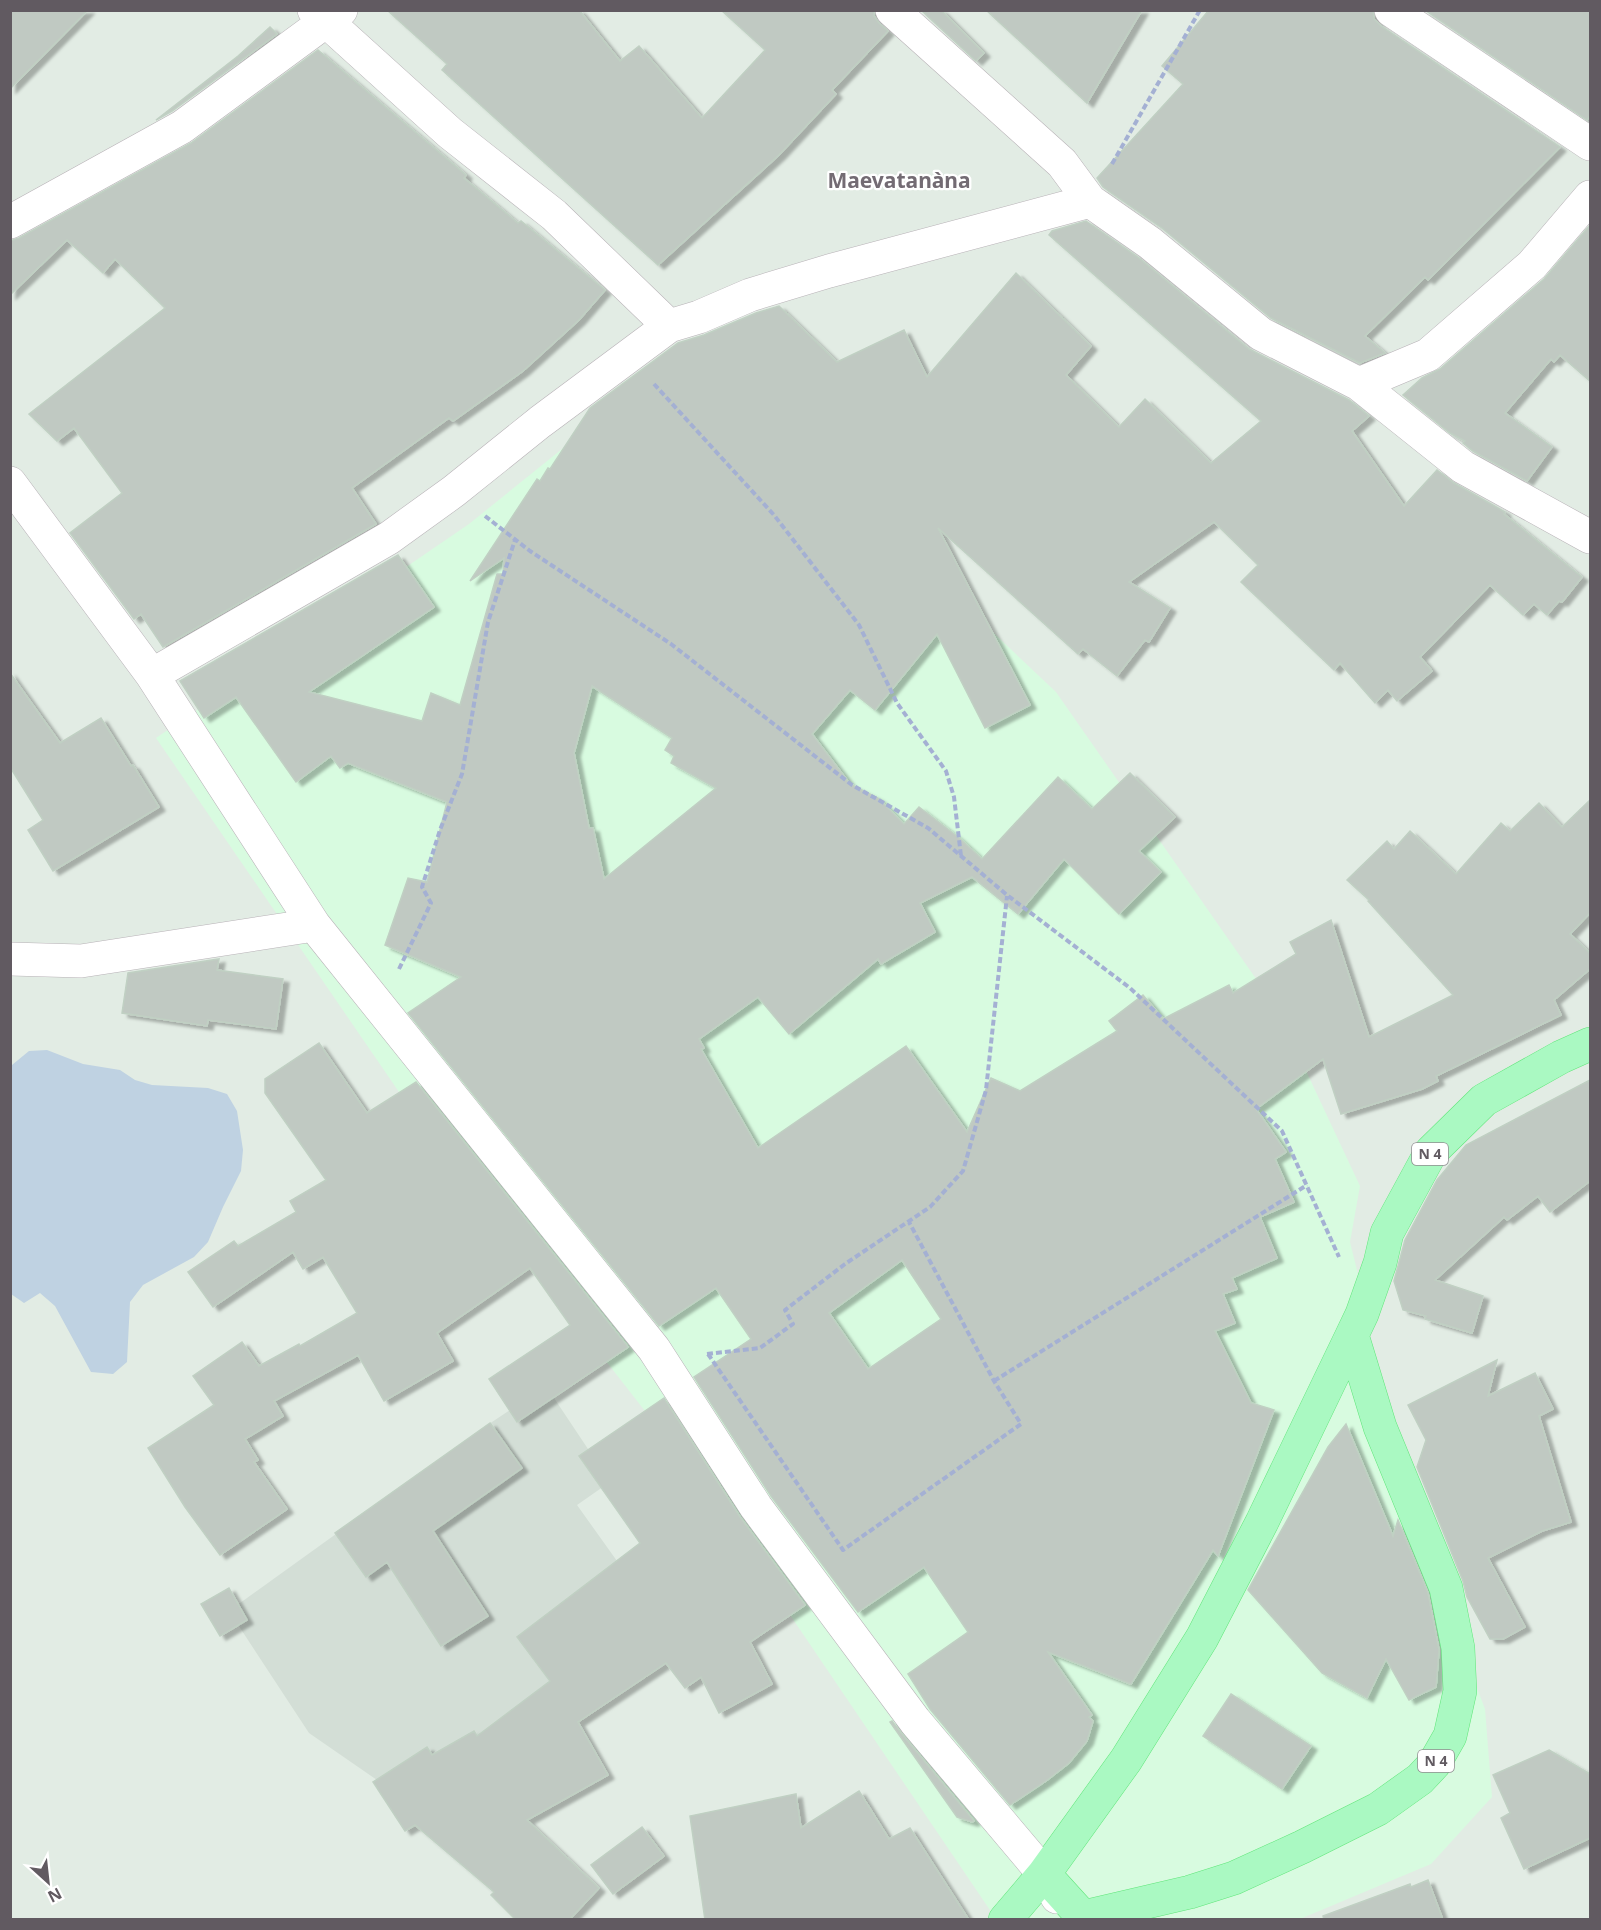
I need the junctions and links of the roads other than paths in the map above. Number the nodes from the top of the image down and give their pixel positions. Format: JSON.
{"nodes":[{"id":1,"x":892,"y":10,"type":"edge"},
{"id":2,"x":1391,"y":10,"type":"edge"},
{"id":3,"x":327,"y":14,"type":"edge"},
{"id":4,"x":1590,"y":144,"type":"edge"},
{"id":5,"x":1590,"y":197,"type":"edge"},
{"id":6,"x":1090,"y":201,"type":"junction"},
{"id":7,"x":10,"y":222,"type":"edge"},
{"id":8,"x":669,"y":326,"type":"junction"},
{"id":9,"x":1359,"y":384,"type":"junction"},
{"id":10,"x":10,"y":483,"type":"edge"},
{"id":11,"x":1590,"y":537,"type":"edge"},
{"id":12,"x":152,"y":675,"type":"junction"},
{"id":13,"x":314,"y":925,"type":"junction"},
{"id":14,"x":10,"y":959,"type":"edge"},
{"id":15,"x":1590,"y":1044,"type":"edge"},
{"id":16,"x":1357,"y":1325,"type":"junction"},
{"id":17,"x":1044,"y":1874,"type":"junction"},
{"id":18,"x":1005,"y":1920,"type":"edge"},
{"id":19,"x":1069,"y":1920,"type":"edge"}],
"edges":[{"from":1,"to":6,"type":"street"},
{"from":2,"to":4,"type":"street"},
{"from":3,"to":7,"type":"street"},
{"from":3,"to":8,"type":"street"},
{"from":5,"to":9,"type":"street"},
{"from":6,"to":8,"type":"street"},
{"from":6,"to":9,"type":"street"},
{"from":8,"to":12,"type":"street"},
{"from":9,"to":11,"type":"street"},
{"from":10,"to":12,"type":"street"},
{"from":12,"to":13,"type":"street"},
{"from":13,"to":14,"type":"street"},
{"from":13,"to":17,"type":"street"},
{"from":15,"to":16,"type":"main road","number":"N 4"},
{"from":16,"to":17,"type":"main road","number":"N 4"},
{"from":16,"to":17,"type":"main road","number":"N 4"},
{"from":17,"to":18,"type":"main road","number":"N 4"},
{"from":17,"to":19,"type":"street"}]}
